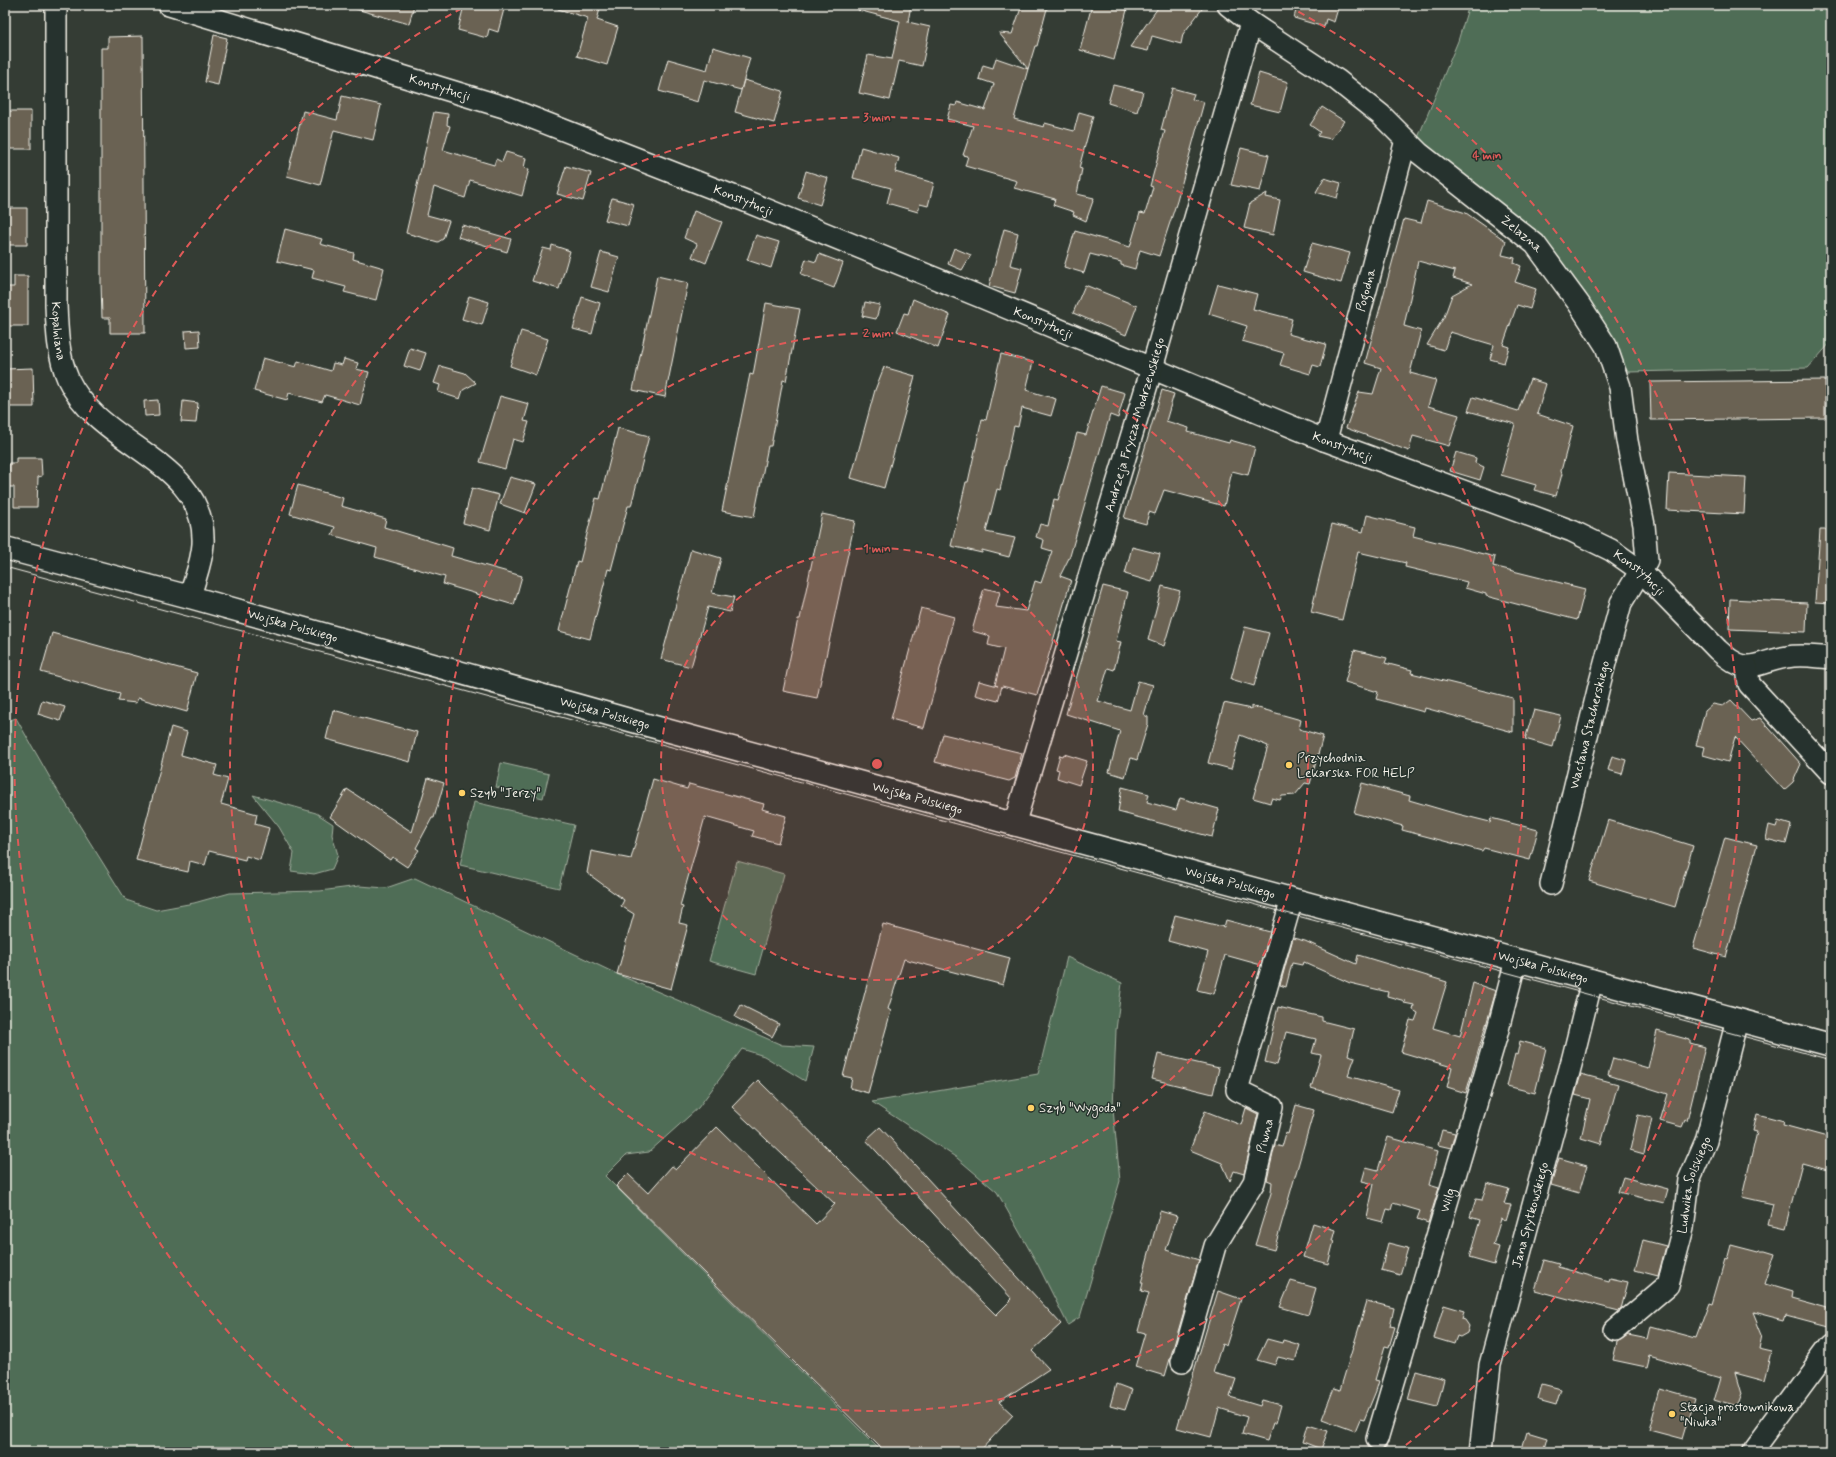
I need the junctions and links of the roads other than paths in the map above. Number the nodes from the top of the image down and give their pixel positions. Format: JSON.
{"nodes":[{"id":1,"x":56,"y":5,"type":"edge"},
{"id":2,"x":169,"y":5,"type":"edge"},
{"id":3,"x":1228,"y":5,"type":"edge"},
{"id":4,"x":1251,"y":23,"type":"junction"},
{"id":5,"x":1406,"y":140,"type":"junction"},
{"id":6,"x":1152,"y":368,"type":"junction"},
{"id":7,"x":1324,"y":440,"type":"junction"},
{"id":8,"x":5,"y":548,"type":"edge"},
{"id":9,"x":1641,"y":571,"type":"junction"},
{"id":10,"x":190,"y":597,"type":"junction"},
{"id":11,"x":1831,"y":658,"type":"edge"},
{"id":12,"x":1747,"y":667,"type":"junction"},
{"id":13,"x":1831,"y":773,"type":"edge"},
{"id":14,"x":1014,"y":825,"type":"junction"},
{"id":15,"x":1551,"y":884,"type":"dead end"},
{"id":16,"x":1292,"y":899,"type":"junction"},
{"id":17,"x":1516,"y":960,"type":"junction"},
{"id":18,"x":1592,"y":980,"type":"junction"},
{"id":19,"x":1737,"y":1020,"type":"junction"},
{"id":20,"x":1831,"y":1045,"type":"edge"},
{"id":21,"x":1615,"y":1330,"type":"dead end"},
{"id":22,"x":1831,"y":1345,"type":"edge"},
{"id":23,"x":1182,"y":1362,"type":"dead end"},
{"id":24,"x":1377,"y":1439,"type":"dead end"},
{"id":25,"x":1480,"y":1452,"type":"edge"},
{"id":26,"x":1752,"y":1452,"type":"edge"}],
"edges":[{"from":1,"to":10,"type":"street","name":"Kopalniana"},
{"from":2,"to":6,"type":"street","name":"Konstytucji"},
{"from":3,"to":4,"type":"street","name":"Żelazna"},
{"from":4,"to":5,"type":"street","name":"Żelazna"},
{"from":4,"to":6,"type":"street","name":"Andrzeja Frycza-Modrzewskiego"},
{"from":5,"to":7,"type":"street","name":"Pogodna"},
{"from":5,"to":9,"type":"street","name":"Żelazna"},
{"from":6,"to":7,"type":"street","name":"Konstytucji"},
{"from":6,"to":14,"type":"street","name":"Andrzeja Frycza-Modrzewskiego"},
{"from":7,"to":9,"type":"street","name":"Konstytucji"},
{"from":8,"to":10,"type":"main road","name":"Wojska Polskiego"},
{"from":9,"to":12,"type":"street","name":"Konstytucji"},
{"from":9,"to":15,"type":"street","name":"Wacława Stacherskiego"},
{"from":10,"to":14,"type":"main road","name":"Wojska Polskiego"},
{"from":11,"to":12,"type":"street"},
{"from":12,"to":13,"type":"street"},
{"from":14,"to":16,"type":"main road","name":"Wojska Polskiego"},
{"from":16,"to":17,"type":"main road","name":"Wojska Polskiego"},
{"from":16,"to":23,"type":"street","name":"Piwna"},
{"from":17,"to":18,"type":"main road","name":"Wojska Polskiego"},
{"from":17,"to":24,"type":"street","name":"Wilg"},
{"from":18,"to":19,"type":"main road","name":"Wojska Polskiego"},
{"from":18,"to":25,"type":"street","name":"Jana Spytkowskiego"},
{"from":19,"to":20,"type":"main road","name":"Wojska Polskiego"},
{"from":19,"to":21,"type":"street","name":"Ludwika Solskiego"},
{"from":22,"to":26,"type":"street"}]}
